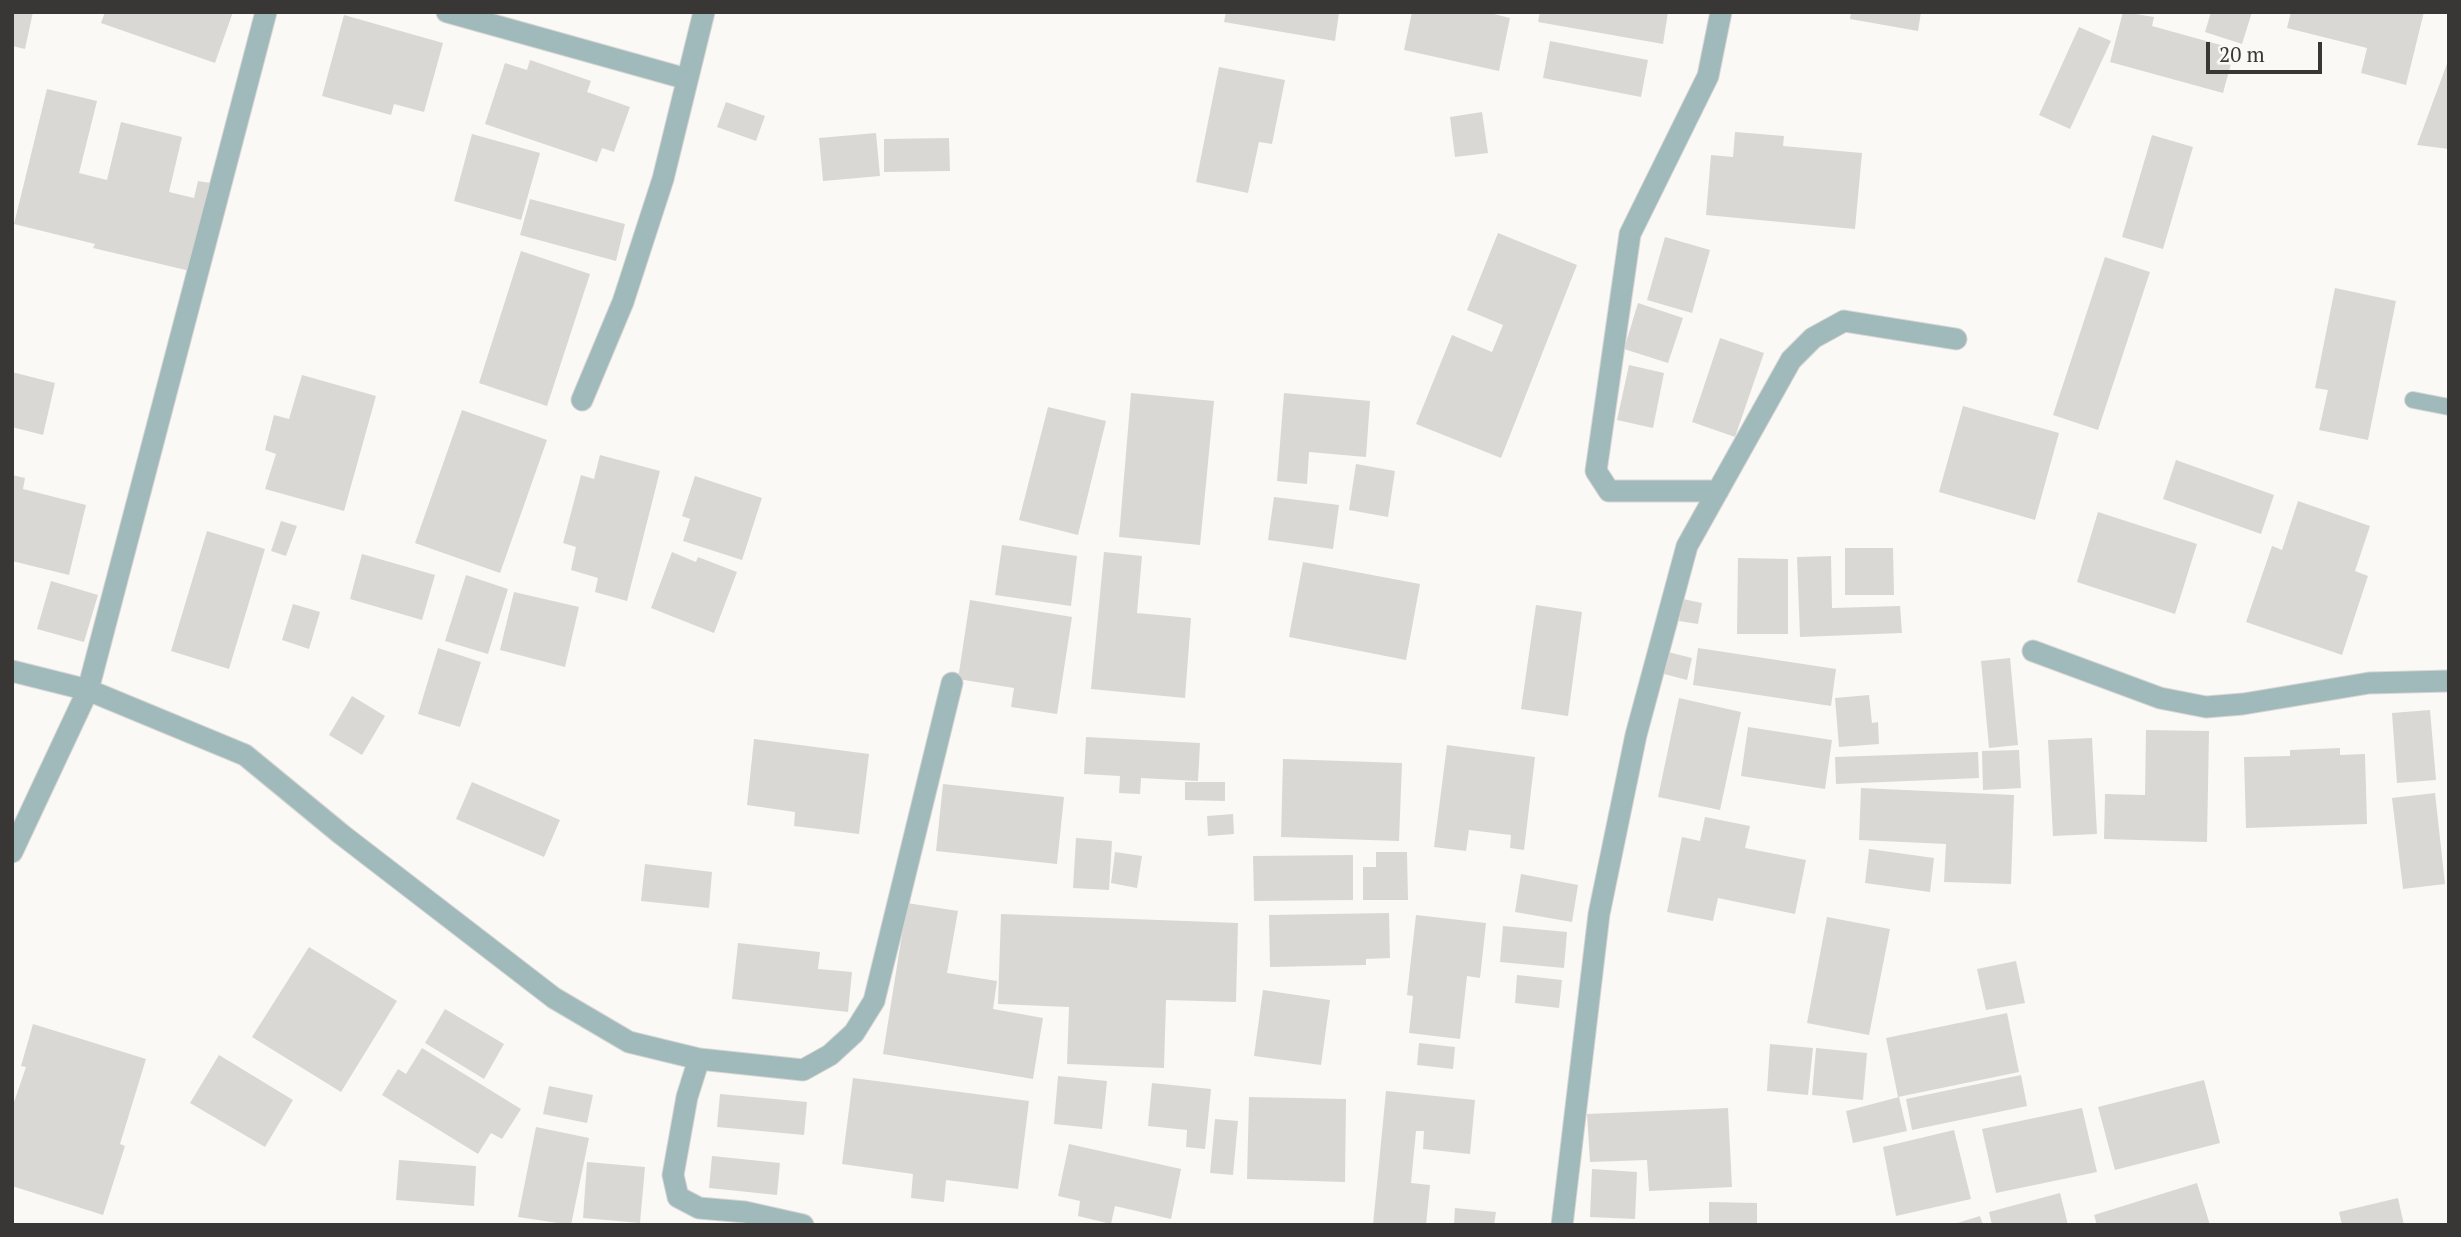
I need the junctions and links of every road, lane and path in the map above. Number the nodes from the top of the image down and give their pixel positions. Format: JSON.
{"nodes":[{"id":1,"x":266,"y":12,"type":"edge"},
{"id":2,"x":447,"y":12,"type":"edge"},
{"id":3,"x":704,"y":12,"type":"edge"},
{"id":4,"x":1721,"y":12,"type":"edge"},
{"id":5,"x":687,"y":79,"type":"junction"},
{"id":6,"x":1956,"y":339,"type":"dead end"},
{"id":7,"x":582,"y":400,"type":"dead end"},
{"id":8,"x":2413,"y":400,"type":"dead end"},
{"id":9,"x":2449,"y":407,"type":"edge"},
{"id":10,"x":1718,"y":491,"type":"junction"},
{"id":11,"x":2033,"y":651,"type":"dead end"},
{"id":12,"x":12,"y":671,"type":"edge"},
{"id":13,"x":2449,"y":681,"type":"edge"},
{"id":14,"x":952,"y":683,"type":"dead end"},
{"id":15,"x":88,"y":690,"type":"junction"},
{"id":16,"x":12,"y":852,"type":"edge"},
{"id":17,"x":699,"y":1059,"type":"junction"},
{"id":18,"x":803,"y":1225,"type":"edge"},
{"id":19,"x":1562,"y":1225,"type":"edge"}],
"edges":[{"from":1,"to":15,"type":"street"},
{"from":2,"to":5,"type":"street"},
{"from":3,"to":5,"type":"street"},
{"from":4,"to":10,"type":"street"},
{"from":5,"to":7,"type":"street"},
{"from":6,"to":10,"type":"street"},
{"from":8,"to":9,"type":"lane"},
{"from":10,"to":19,"type":"street"},
{"from":11,"to":13,"type":"street"},
{"from":12,"to":15,"type":"street"},
{"from":14,"to":17,"type":"street"},
{"from":15,"to":16,"type":"street"},
{"from":15,"to":17,"type":"street"},
{"from":17,"to":18,"type":"street"}]}
